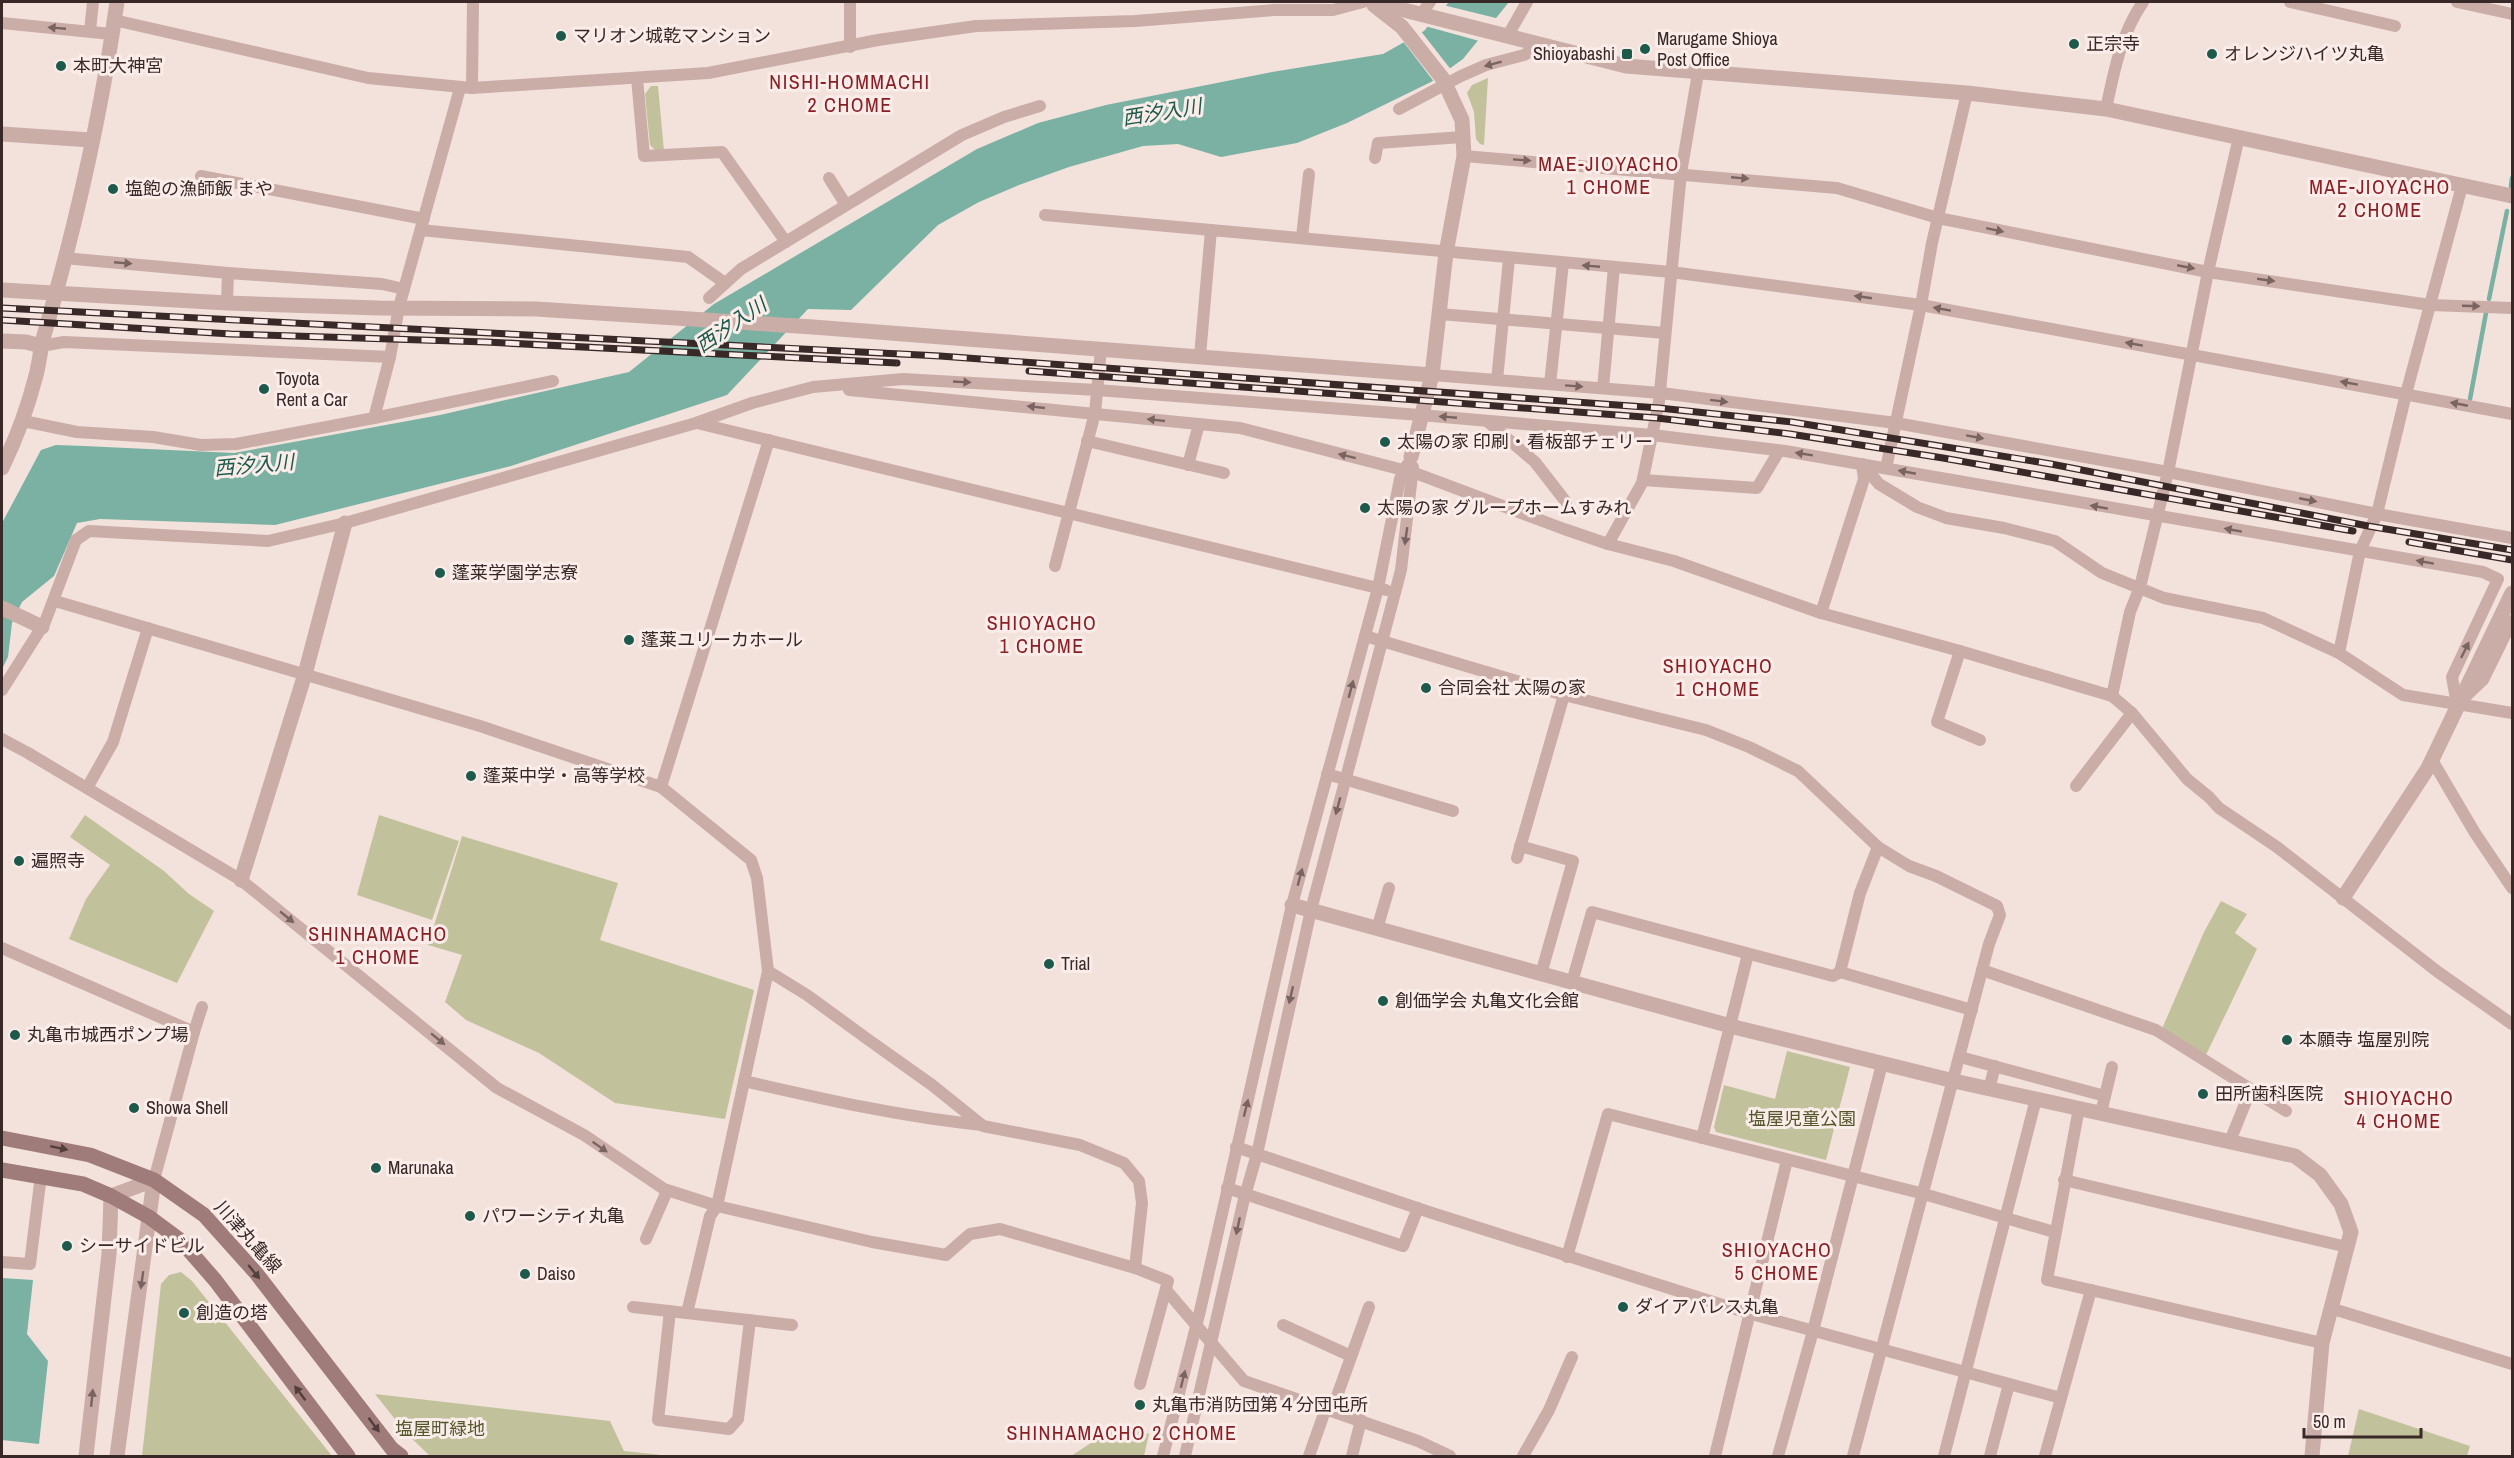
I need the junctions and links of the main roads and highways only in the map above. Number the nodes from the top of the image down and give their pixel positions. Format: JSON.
{"nodes":[{"id":1,"x":2,"y":1138,"type":"edge"},
{"id":2,"x":2,"y":1170,"type":"edge"},
{"id":3,"x":348,"y":1456,"type":"edge"},
{"id":4,"x":401,"y":1456,"type":"edge"}],
"edges":[{"from":1,"to":4,"type":"main road","name":"川津丸亀線","one_way":true},
{"from":3,"to":2,"type":"main road","one_way":true}]}
